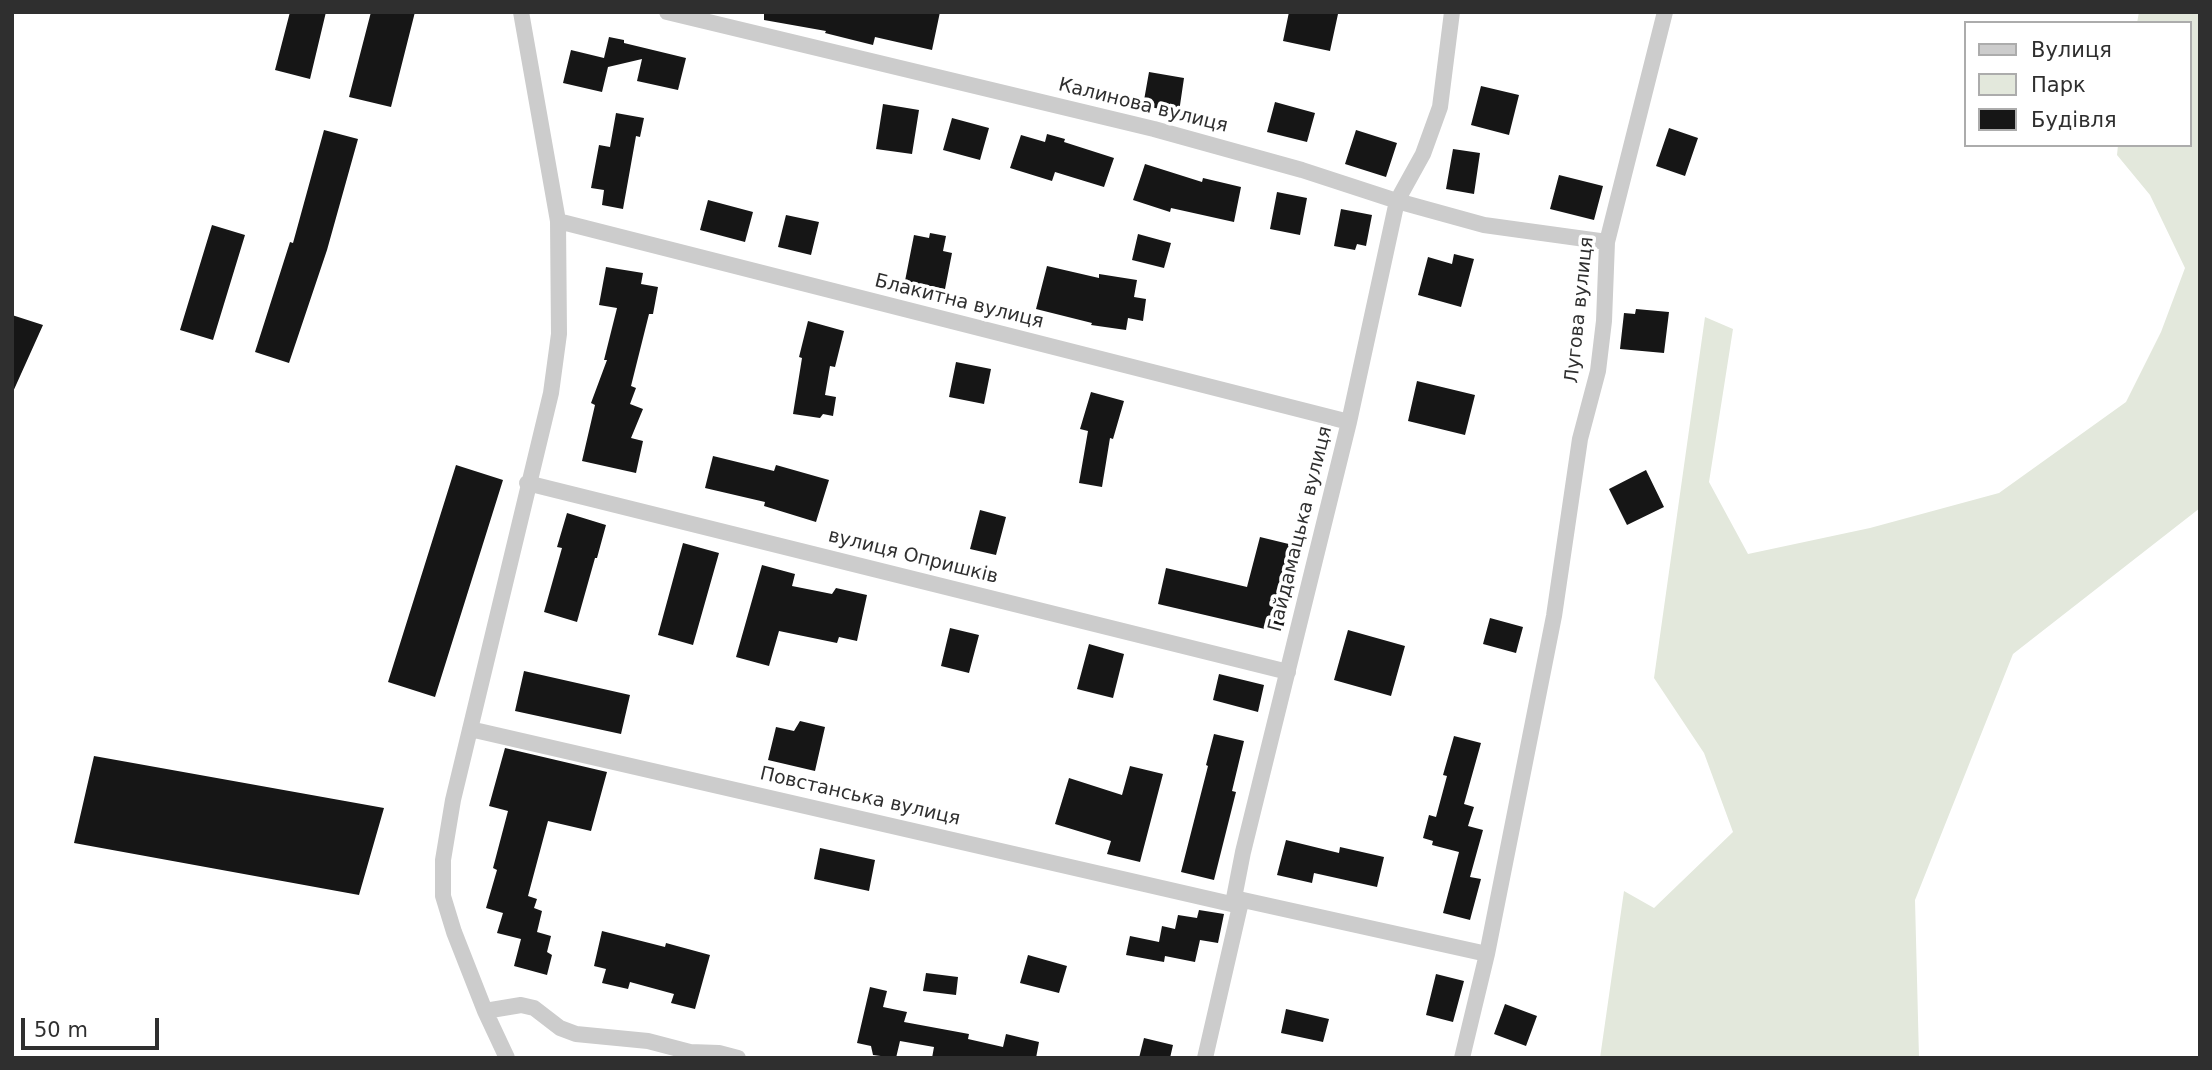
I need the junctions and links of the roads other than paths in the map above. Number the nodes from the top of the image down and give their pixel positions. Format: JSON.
{"nodes":[{"id":1,"x":521,"y":12,"type":"edge"},
{"id":2,"x":667,"y":12,"type":"edge"},
{"id":3,"x":1452,"y":12,"type":"edge"},
{"id":4,"x":1665,"y":12,"type":"edge"},
{"id":5,"x":1397,"y":201,"type":"junction"},
{"id":6,"x":558,"y":222,"type":"junction"},
{"id":7,"x":1607,"y":242,"type":"junction"},
{"id":8,"x":1349,"y":422,"type":"junction"},
{"id":9,"x":527,"y":483,"type":"junction"},
{"id":10,"x":1288,"y":671,"type":"junction"},
{"id":11,"x":470,"y":729,"type":"junction"},
{"id":12,"x":1237,"y":902,"type":"junction"},
{"id":13,"x":1487,"y":954,"type":"junction"},
{"id":14,"x":485,"y":1011,"type":"junction"},
{"id":15,"x":507,"y":1058,"type":"edge"},
{"id":16,"x":738,"y":1058,"type":"edge"},
{"id":17,"x":1205,"y":1058,"type":"edge"},
{"id":18,"x":1462,"y":1058,"type":"edge"}],
"edges":[{"from":1,"to":6,"type":"street"},
{"from":2,"to":5,"type":"street","name":"Калинова вулиця"},
{"from":3,"to":5,"type":"street","name":"Гайдамацька вулиця"},
{"from":4,"to":7,"type":"street","name":"Лугова вулиця"},
{"from":5,"to":7,"type":"street","name":"Калинова вулиця"},
{"from":5,"to":8,"type":"street","name":"Гайдамацька вулиця"},
{"from":6,"to":8,"type":"street","name":"Блакитна вулиця"},
{"from":6,"to":9,"type":"street"},
{"from":7,"to":13,"type":"street","name":"Лугова вулиця"},
{"from":8,"to":10,"type":"street","name":"Гайдамацька вулиця"},
{"from":9,"to":10,"type":"street","name":"вулиця Опришків"},
{"from":9,"to":11,"type":"street"},
{"from":10,"to":12,"type":"street","name":"Гайдамацька вулиця"},
{"from":11,"to":12,"type":"street","name":"Повстанська вулиця"},
{"from":11,"to":14,"type":"street"},
{"from":12,"to":13,"type":"street","name":"Повстанська вулиця"},
{"from":12,"to":17,"type":"street","name":"Гайдамацька вулиця"},
{"from":13,"to":18,"type":"street","name":"Лугова вулиця"},
{"from":14,"to":15,"type":"street"},
{"from":14,"to":16,"type":"street"}]}
